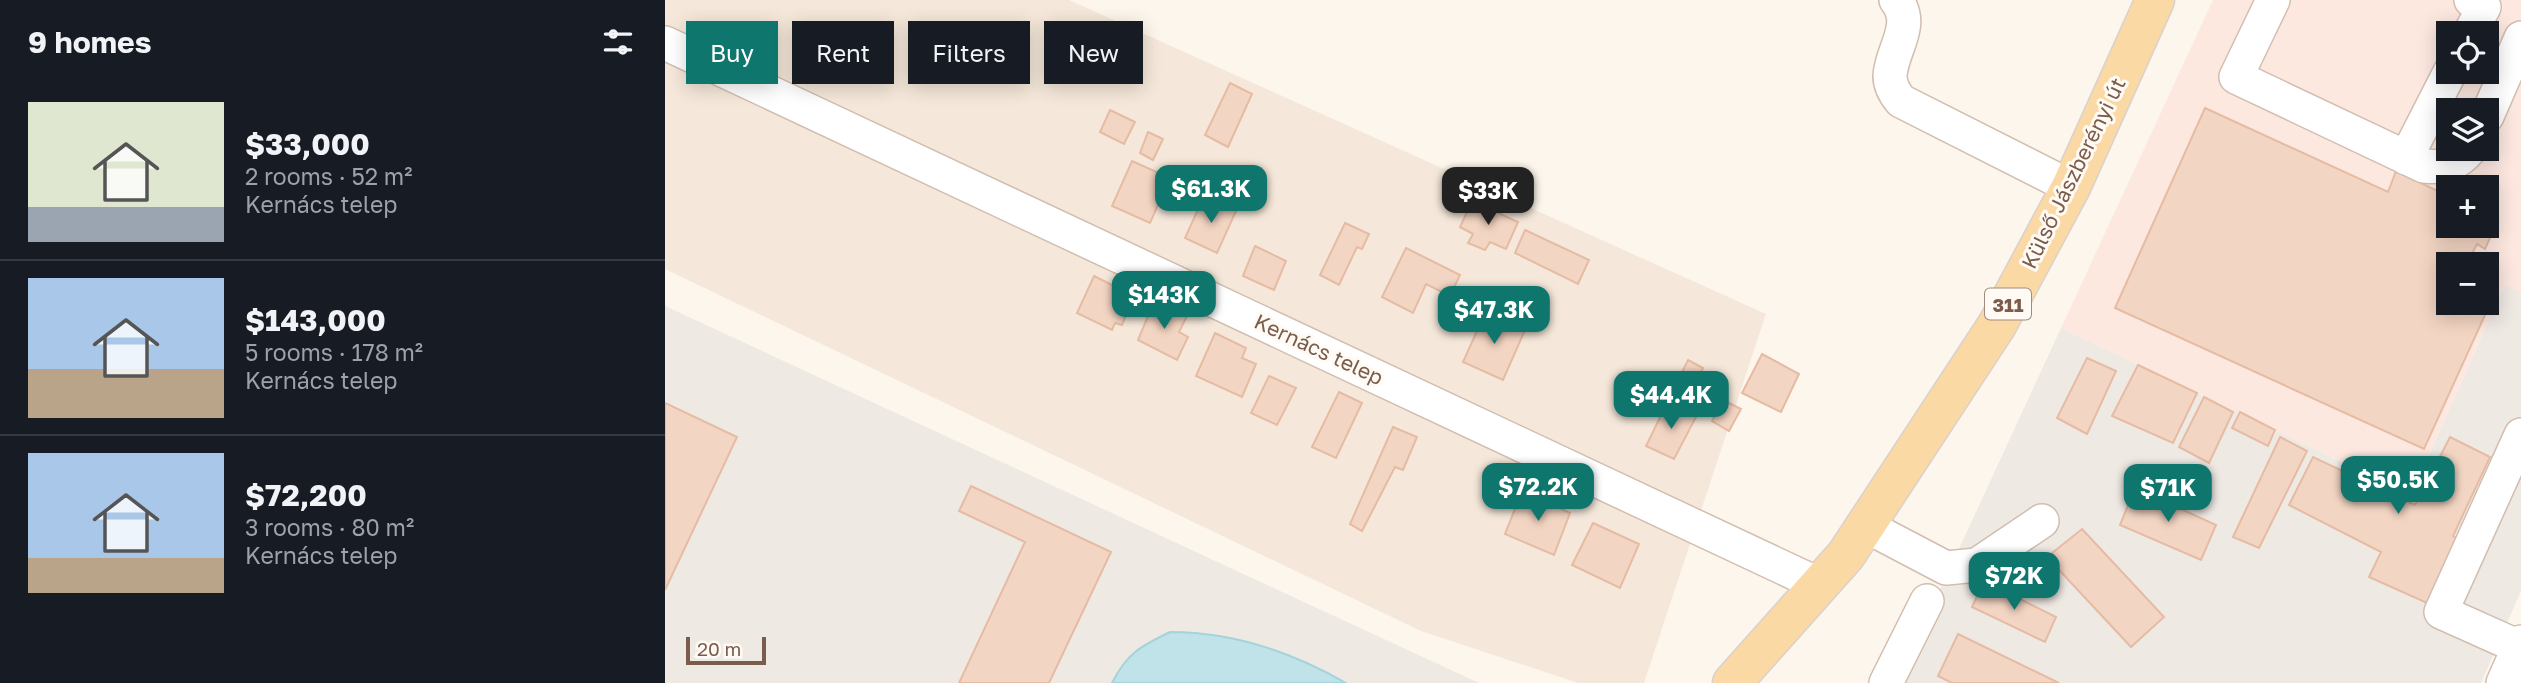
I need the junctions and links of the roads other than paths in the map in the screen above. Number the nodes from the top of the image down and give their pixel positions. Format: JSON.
{"nodes":[{"id":1,"x":1896,"y":0,"type":"edge"},
{"id":2,"x":2155,"y":0,"type":"edge"},
{"id":3,"x":2273,"y":0,"type":"edge"},
{"id":4,"x":2471,"y":0,"type":"edge"},
{"id":5,"x":2476,"y":21,"type":"edge"},
{"id":6,"x":2521,"y":38,"type":"edge"},
{"id":7,"x":665,"y":43,"type":"edge"},
{"id":8,"x":2444,"y":84,"type":"edge"},
{"id":9,"x":2495,"y":98,"type":"edge"},
{"id":10,"x":2406,"y":158,"type":"junction"},
{"id":11,"x":2460,"y":161,"type":"edge"},
{"id":12,"x":2071,"y":187,"type":"junction"},
{"id":13,"x":2521,"y":435,"type":"edge"},
{"id":14,"x":2042,"y":521,"type":"dead end"},
{"id":15,"x":1866,"y":526,"type":"junction"},
{"id":16,"x":1820,"y":585,"type":"junction"},
{"id":17,"x":1927,"y":601,"type":"dead end"},
{"id":18,"x":2520,"y":645,"type":"edge"},
{"id":19,"x":1732,"y":683,"type":"edge"},
{"id":20,"x":1886,"y":683,"type":"edge"},
{"id":21,"x":2503,"y":683,"type":"edge"}],
"edges":[{"from":1,"to":12,"type":"street"},
{"from":2,"to":12,"type":"main road","name":"Külső Jászberényi út","number":"311"},
{"from":3,"to":10,"type":"street"},
{"from":4,"to":5,"type":"street"},
{"from":6,"to":9,"type":"street"},
{"from":7,"to":16,"type":"street","name":"Kernács telep"},
{"from":8,"to":10,"type":"street"},
{"from":10,"to":11,"type":"street"},
{"from":12,"to":15,"type":"main road","name":"Külső Jászberényi út","number":"311"},
{"from":13,"to":18,"type":"street"},
{"from":14,"to":15,"type":"street"},
{"from":15,"to":16,"type":"main road","name":"Külső Jászberényi út","number":"311"},
{"from":16,"to":19,"type":"main road","number":"311"},
{"from":17,"to":20,"type":"street"},
{"from":18,"to":21,"type":"street"}]}
